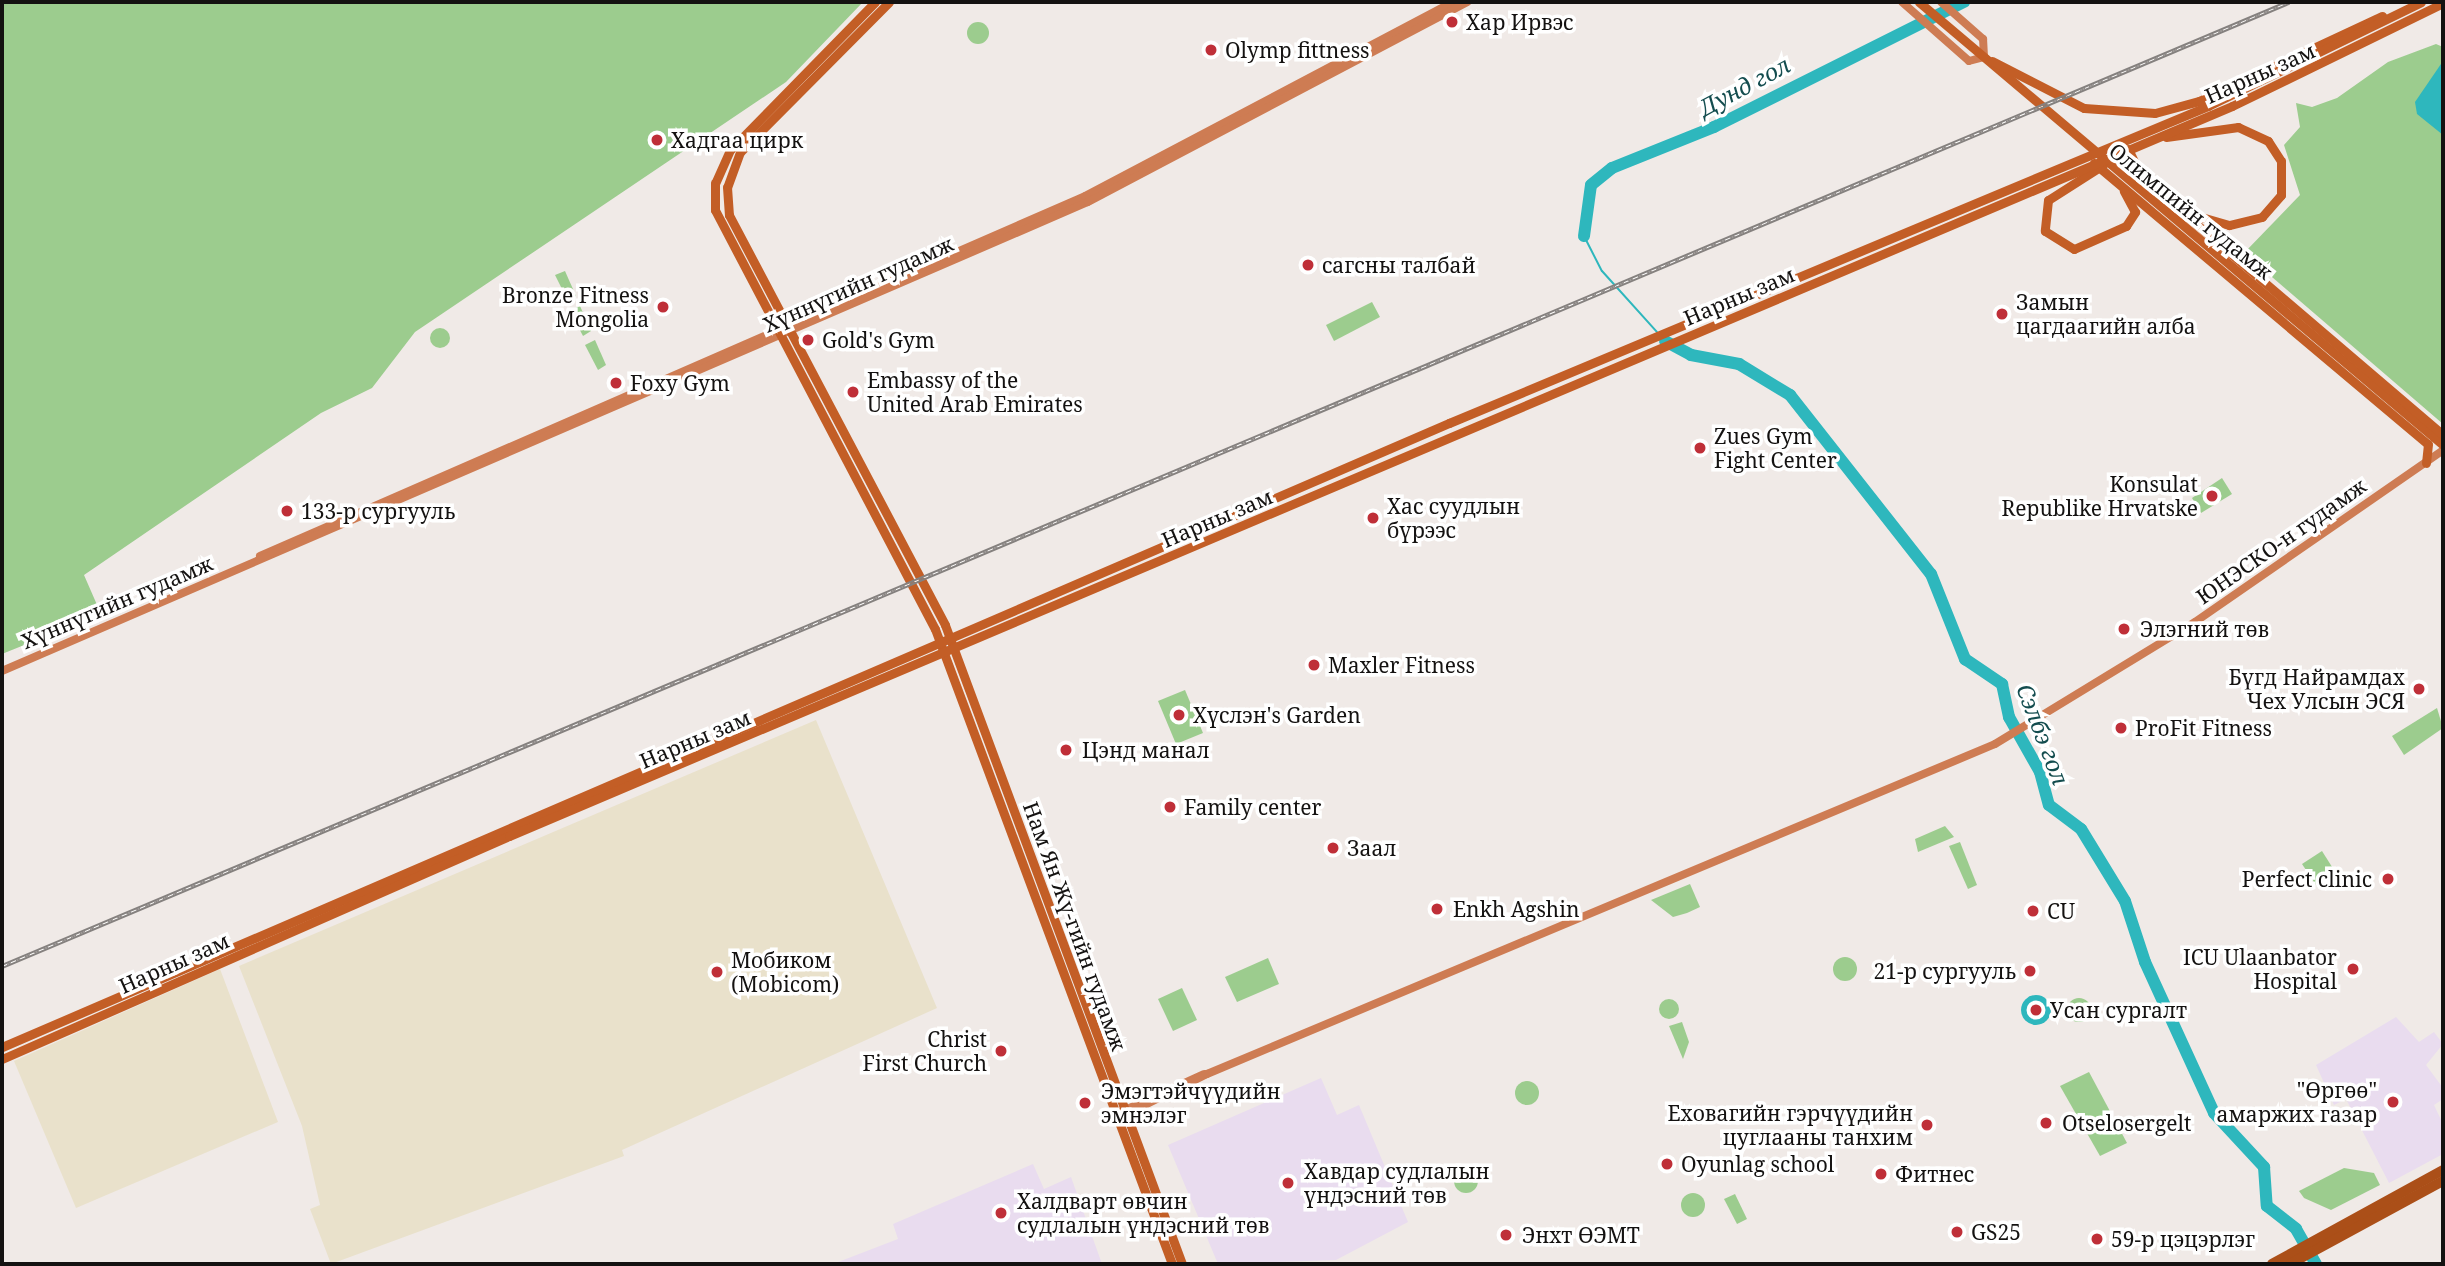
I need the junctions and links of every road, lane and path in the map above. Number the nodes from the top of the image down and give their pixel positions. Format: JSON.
{"nodes":[{"id":1,"x":875,"y":2,"type":"edge"},
{"id":2,"x":889,"y":2,"type":"edge"},
{"id":3,"x":1453,"y":2,"type":"edge"},
{"id":4,"x":1468,"y":2,"type":"edge"},
{"id":5,"x":1902,"y":2,"type":"edge"},
{"id":6,"x":1919,"y":2,"type":"edge"},
{"id":7,"x":1941,"y":2,"type":"edge"},
{"id":8,"x":2412,"y":2,"type":"edge"},
{"id":9,"x":2421,"y":2,"type":"edge"},
{"id":10,"x":2443,"y":3,"type":"edge"},
{"id":11,"x":854,"y":30,"type":"junction"},
{"id":12,"x":1970,"y":47,"type":"junction"},
{"id":13,"x":2081,"y":143,"type":"junction"},
{"id":14,"x":2138,"y":145,"type":"junction"},
{"id":15,"x":2125,"y":150,"type":"junction"},
{"id":16,"x":2097,"y":165,"type":"junction"},
{"id":17,"x":2049,"y":170,"type":"junction"},
{"id":18,"x":2117,"y":171,"type":"junction"},
{"id":19,"x":2053,"y":180,"type":"junction"},
{"id":20,"x":2182,"y":212,"type":"junction"},
{"id":21,"x":2198,"y":225,"type":"junction"},
{"id":22,"x":2171,"y":226,"type":"junction"},
{"id":23,"x":1907,"y":230,"type":"junction"},
{"id":24,"x":1896,"y":234,"type":"junction"},
{"id":25,"x":2186,"y":238,"type":"junction"},
{"id":26,"x":1914,"y":240,"type":"junction"},
{"id":27,"x":1900,"y":246,"type":"junction"},
{"id":28,"x":789,"y":330,"type":"junction"},
{"id":29,"x":778,"y":334,"type":"junction"},
{"id":30,"x":1483,"y":409,"type":"junction"},
{"id":31,"x":1489,"y":421,"type":"junction"},
{"id":32,"x":2443,"y":435,"type":"edge"},
{"id":33,"x":2443,"y":447,"type":"edge"},
{"id":34,"x":2426,"y":463,"type":"junction"},
{"id":35,"x":1199,"y":532,"type":"junction"},
{"id":36,"x":1204,"y":542,"type":"junction"},
{"id":37,"x":950,"y":638,"type":"junction"},
{"id":38,"x":939,"y":642,"type":"junction"},
{"id":39,"x":954,"y":650,"type":"junction"},
{"id":40,"x":944,"y":654,"type":"junction"},
{"id":41,"x":2,"y":671,"type":"edge"},
{"id":42,"x":661,"y":767,"type":"junction"},
{"id":43,"x":2,"y":1047,"type":"edge"},
{"id":44,"x":2,"y":1059,"type":"edge"},
{"id":45,"x":1122,"y":1114,"type":"junction"},
{"id":46,"x":2443,"y":1170,"type":"edge"},
{"id":47,"x":2443,"y":1181,"type":"edge"},
{"id":48,"x":2321,"y":1242,"type":"junction"},
{"id":49,"x":2286,"y":1261,"type":"edge"},
{"id":50,"x":1172,"y":1264,"type":"edge"},
{"id":51,"x":1182,"y":1264,"type":"edge"},
{"id":52,"x":2272,"y":1264,"type":"edge"}],
"edges":[{"from":1,"to":11,"type":"main road"},
{"from":2,"to":11,"type":"main road"},
{"from":3,"to":28,"type":"main road","name":"Хүннүгийн гудамж"},
{"from":4,"to":28,"type":"main road","name":"Хүннүгийн гудамж"},
{"from":5,"to":7,"type":"main road"},
{"from":6,"to":12,"type":"main road","name":"Олимпийн гудамж"},
{"from":8,"to":12,"type":"main road"},
{"from":9,"to":17,"type":"main road","name":"Нарны зам"},
{"from":10,"to":14,"type":"main road","name":"Нарны зам"},
{"from":11,"to":28,"type":"main road","name":"Нам Ян Жү-гийн гудамж"},
{"from":11,"to":29,"type":"main road","name":"Нам Ян Жү-гийн гудамж"},
{"from":12,"to":13,"type":"main road","name":"Олимпийн гудамж"},
{"from":13,"to":16,"type":"main road"},
{"from":13,"to":18,"type":"main road","name":"Олимпийн гудамж"},
{"from":14,"to":15,"type":"main road","name":"Нарны зам"},
{"from":14,"to":18,"type":"main road"},
{"from":15,"to":16,"type":"main road","name":"Нарны зам"},
{"from":15,"to":20,"type":"main road"},
{"from":16,"to":19,"type":"main road","name":"Нарны зам"},
{"from":16,"to":22,"type":"main road"},
{"from":17,"to":19,"type":"main road"},
{"from":17,"to":23,"type":"main road","name":"Нарны зам"},
{"from":18,"to":33,"type":"main road","name":"Олимпийн гудамж"},
{"from":19,"to":26,"type":"main road","name":"Нарны зам"},
{"from":20,"to":21,"type":"main road"},
{"from":20,"to":22,"type":"main road"},
{"from":21,"to":25,"type":"main road"},
{"from":21,"to":32,"type":"main road"},
{"from":22,"to":25,"type":"main road"},
{"from":23,"to":24,"type":"main road","name":"Нарны зам"},
{"from":23,"to":26,"type":"main road"},
{"from":24,"to":27,"type":"main road"},
{"from":24,"to":30,"type":"main road","name":"Нарны зам"},
{"from":25,"to":34,"type":"main road"},
{"from":26,"to":27,"type":"main road","name":"Нарны зам"},
{"from":27,"to":31,"type":"main road","name":"Нарны зам"},
{"from":28,"to":29,"type":"main road","name":"Хүннүгийн гудамж"},
{"from":28,"to":37,"type":"main road","name":"Нам Ян Жү-гийн гудамж"},
{"from":29,"to":38,"type":"main road","name":"Нам Ян Жү-гийн гудамж"},
{"from":29,"to":41,"type":"main road","name":"Хүннүгийн гудамж"},
{"from":30,"to":31,"type":"main road"},
{"from":30,"to":35,"type":"main road","name":"Нарны зам"},
{"from":31,"to":36,"type":"main road","name":"Нарны зам"},
{"from":33,"to":34,"type":"main road","name":"ЮНЭСКО-н гудамж"},
{"from":34,"to":45,"type":"main road","name":"ЮНЭСКО-н гудамж"},
{"from":35,"to":36,"type":"main road"},
{"from":35,"to":37,"type":"main road","name":"Нарны зам"},
{"from":36,"to":39,"type":"main road","name":"Нарны зам"},
{"from":37,"to":38,"type":"main road","name":"Нарны зам"},
{"from":37,"to":39,"type":"main road","name":"Нам Ян Жү-гийн гудамж"},
{"from":38,"to":40,"type":"main road","name":"Нам Ян Жү-гийн гудамж"},
{"from":38,"to":42,"type":"main road","name":"Нарны зам"},
{"from":39,"to":40,"type":"main road","name":"Нарны зам"},
{"from":39,"to":45,"type":"main road","name":"Нам Ян Жү-гийн гудамж"},
{"from":40,"to":42,"type":"main road","name":"Нарны зам"},
{"from":40,"to":45,"type":"main road","name":"Нам Ян Жү-гийн гудамж"},
{"from":42,"to":43,"type":"main road","name":"Нарны зам"},
{"from":42,"to":44,"type":"main road","name":"Нарны зам"},
{"from":45,"to":50,"type":"main road","name":"Нам Ян Жү-гийн гудамж"},
{"from":45,"to":51,"type":"main road","name":"Нам Ян Жү-гийн гудамж"},
{"from":46,"to":48,"type":"highway"},
{"from":47,"to":48,"type":"highway"},
{"from":48,"to":49,"type":"highway"},
{"from":49,"to":52,"type":"highway"}]}
